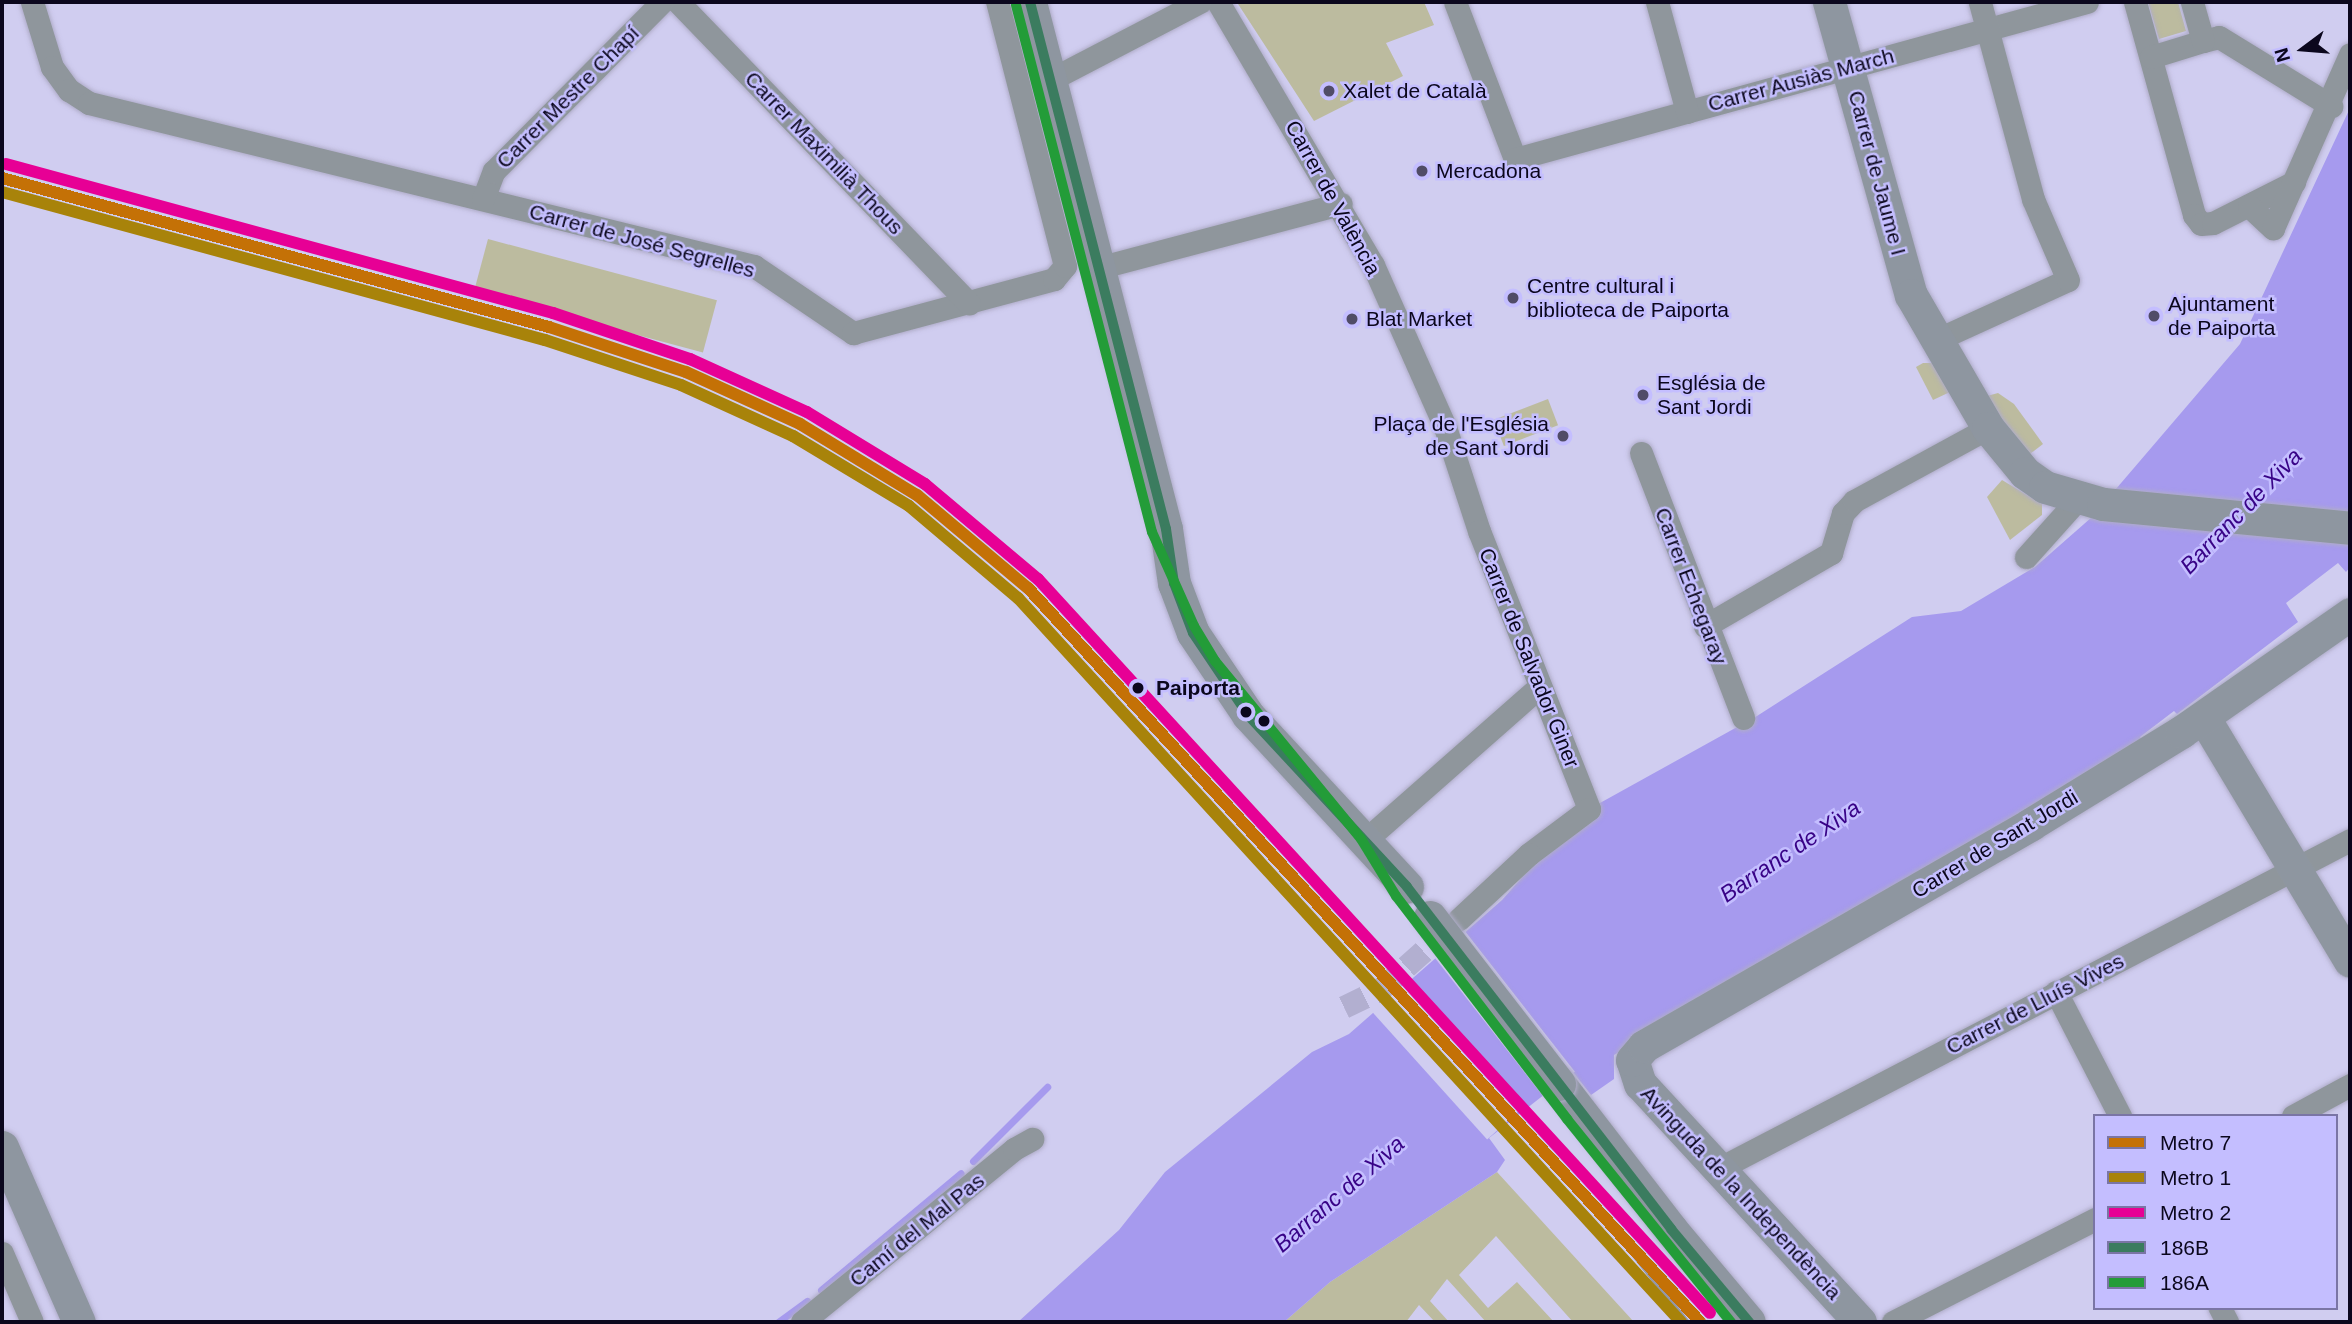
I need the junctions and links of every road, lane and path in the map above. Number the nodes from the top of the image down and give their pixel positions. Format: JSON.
{"nodes":[{"id":1,"x":32,"y":2,"type":"edge"},
{"id":2,"x":662,"y":2,"type":"edge"},
{"id":3,"x":678,"y":2,"type":"edge"},
{"id":4,"x":997,"y":2,"type":"edge"},
{"id":5,"x":1030,"y":2,"type":"edge"},
{"id":6,"x":1200,"y":2,"type":"edge"},
{"id":7,"x":1218,"y":2,"type":"edge"},
{"id":8,"x":1457,"y":2,"type":"edge"},
{"id":9,"x":1657,"y":2,"type":"edge"},
{"id":10,"x":1829,"y":2,"type":"edge"},
{"id":11,"x":1980,"y":2,"type":"edge"},
{"id":12,"x":2087,"y":2,"type":"edge"},
{"id":13,"x":2135,"y":2,"type":"edge"},
{"id":14,"x":2192,"y":2,"type":"edge"},
{"id":15,"x":1988,"y":29,"type":"junction"},
{"id":16,"x":2203,"y":41,"type":"junction"},
{"id":17,"x":2350,"y":54,"type":"edge"},
{"id":18,"x":2151,"y":57,"type":"junction"},
{"id":19,"x":1848,"y":67,"type":"junction"},
{"id":20,"x":1050,"y":80,"type":"junction"},
{"id":21,"x":2331,"y":106,"type":"junction"},
{"id":22,"x":1688,"y":111,"type":"junction"},
{"id":23,"x":2294,"y":181,"type":"junction"},
{"id":24,"x":483,"y":199,"type":"junction"},
{"id":25,"x":1341,"y":204,"type":"junction"},
{"id":26,"x":2249,"y":206,"type":"junction"},
{"id":27,"x":1098,"y":268,"type":"junction"},
{"id":28,"x":969,"y":303,"type":"junction"},
{"id":29,"x":1934,"y":341,"type":"junction"},
{"id":30,"x":1988,"y":428,"type":"junction"},
{"id":31,"x":1641,"y":453,"type":"dead end"},
{"id":32,"x":2091,"y":501,"type":"junction"},
{"id":33,"x":1470,"y":506,"type":"joint"},
{"id":34,"x":2350,"y":528,"type":"edge"},
{"id":35,"x":2026,"y":557,"type":"dead end"},
{"id":36,"x":2350,"y":614,"type":"edge"},
{"id":37,"x":1705,"y":625,"type":"junction"},
{"id":38,"x":1539,"y":687,"type":"junction"},
{"id":39,"x":1743,"y":718,"type":"dead end"},
{"id":40,"x":2204,"y":718,"type":"junction"},
{"id":41,"x":1367,"y":837,"type":"junction"},
{"id":42,"x":2350,"y":840,"type":"edge"},
{"id":43,"x":2295,"y":869,"type":"junction"},
{"id":44,"x":1444,"y":918,"type":"junction"},
{"id":45,"x":2350,"y":961,"type":"edge"},
{"id":46,"x":2056,"y":992,"type":"junction"},
{"id":47,"x":1632,"y":1060,"type":"joint"},
{"id":48,"x":2350,"y":1085,"type":"edge"},
{"id":49,"x":2119,"y":1114,"type":"edge"},
{"id":50,"x":2297,"y":1114,"type":"edge"},
{"id":51,"x":1032,"y":1139,"type":"dead end"},
{"id":52,"x":2,"y":1147,"type":"edge"},
{"id":53,"x":1720,"y":1168,"type":"junction"},
{"id":54,"x":2093,"y":1220,"type":"edge"},
{"id":55,"x":2,"y":1253,"type":"edge"},
{"id":56,"x":32,"y":1322,"type":"edge"},
{"id":57,"x":79,"y":1322,"type":"edge"},
{"id":58,"x":802,"y":1322,"type":"edge"},
{"id":59,"x":1749,"y":1322,"type":"edge"},
{"id":60,"x":1860,"y":1322,"type":"edge"},
{"id":61,"x":1893,"y":1322,"type":"edge"}],
"edges":[{"from":1,"to":24,"type":"street","name":"Carrer de José Segrelles"},
{"from":2,"to":24,"type":"street","name":"Carrer Mestre Chapí"},
{"from":3,"to":28,"type":"street","name":"Carrer Maximilià Thous"},
{"from":4,"to":28,"type":"street","name":"Carrer de José Segrelles"},
{"from":5,"to":20,"type":"street"},
{"from":6,"to":20,"type":"street"},
{"from":7,"to":25,"type":"street","name":"Carrer de València"},
{"from":8,"to":22,"type":"street","name":"Carrer Ausiàs March"},
{"from":9,"to":22,"type":"street"},
{"from":10,"to":19,"type":"street","name":"Carrer de Jaume I"},
{"from":11,"to":15,"type":"street"},
{"from":12,"to":15,"type":"street","name":"Carrer Ausiàs March"},
{"from":13,"to":18,"type":"street"},
{"from":14,"to":16,"type":"street"},
{"from":15,"to":19,"type":"street","name":"Carrer Ausiàs March"},
{"from":15,"to":29,"type":"street"},
{"from":16,"to":18,"type":"street"},
{"from":16,"to":21,"type":"street"},
{"from":17,"to":21,"type":"street"},
{"from":18,"to":26,"type":"street"},
{"from":19,"to":22,"type":"street","name":"Carrer Ausiàs March"},
{"from":19,"to":29,"type":"street","name":"Carrer de Jaume I"},
{"from":20,"to":27,"type":"street"},
{"from":21,"to":23,"type":"street"},
{"from":23,"to":26,"type":"street"},
{"from":23,"to":26,"type":"street"},
{"from":24,"to":28,"type":"street","name":"Carrer de José Segrelles"},
{"from":25,"to":27,"type":"street"},
{"from":25,"to":33,"type":"street","name":"Carrer de València"},
{"from":27,"to":41,"type":"street"},
{"from":29,"to":30,"type":"street","name":"Carrer de Jaume I"},
{"from":30,"to":32,"type":"street","name":"Carrer de Jaume I"},
{"from":30,"to":37,"type":"street"},
{"from":31,"to":37,"type":"street","name":"Carrer Echegaray"},
{"from":32,"to":34,"type":"street"},
{"from":32,"to":35,"type":"street"},
{"from":33,"to":38,"type":"street","name":"Carrer de Salvador Giner"},
{"from":36,"to":40,"type":"street","name":"Carrer de Sant Jordi"},
{"from":37,"to":39,"type":"street","name":"Carrer Echegaray"},
{"from":38,"to":41,"type":"street"},
{"from":38,"to":44,"type":"street","name":"Carrer de Salvador Giner"},
{"from":40,"to":43,"type":"street"},
{"from":40,"to":47,"type":"street","name":"Carrer de Sant Jordi"},
{"from":41,"to":44,"type":"street"},
{"from":42,"to":43,"type":"street","name":"Carrer de Lluís Vives"},
{"from":43,"to":45,"type":"street"},
{"from":43,"to":46,"type":"street","name":"Carrer de Lluís Vives"},
{"from":44,"to":59,"type":"street","bridge":true},
{"from":46,"to":49,"type":"street"},
{"from":46,"to":53,"type":"street","name":"Carrer de Lluís Vives"},
{"from":47,"to":53,"type":"street","name":"Avinguda de la Independència"},
{"from":48,"to":50,"type":"street"},
{"from":51,"to":58,"type":"street","name":"Camí del Mal Pas"},
{"from":52,"to":57,"type":"street"},
{"from":53,"to":60,"type":"street","name":"Avinguda de la Independència"},
{"from":54,"to":61,"type":"street"},
{"from":55,"to":56,"type":"street"}]}
